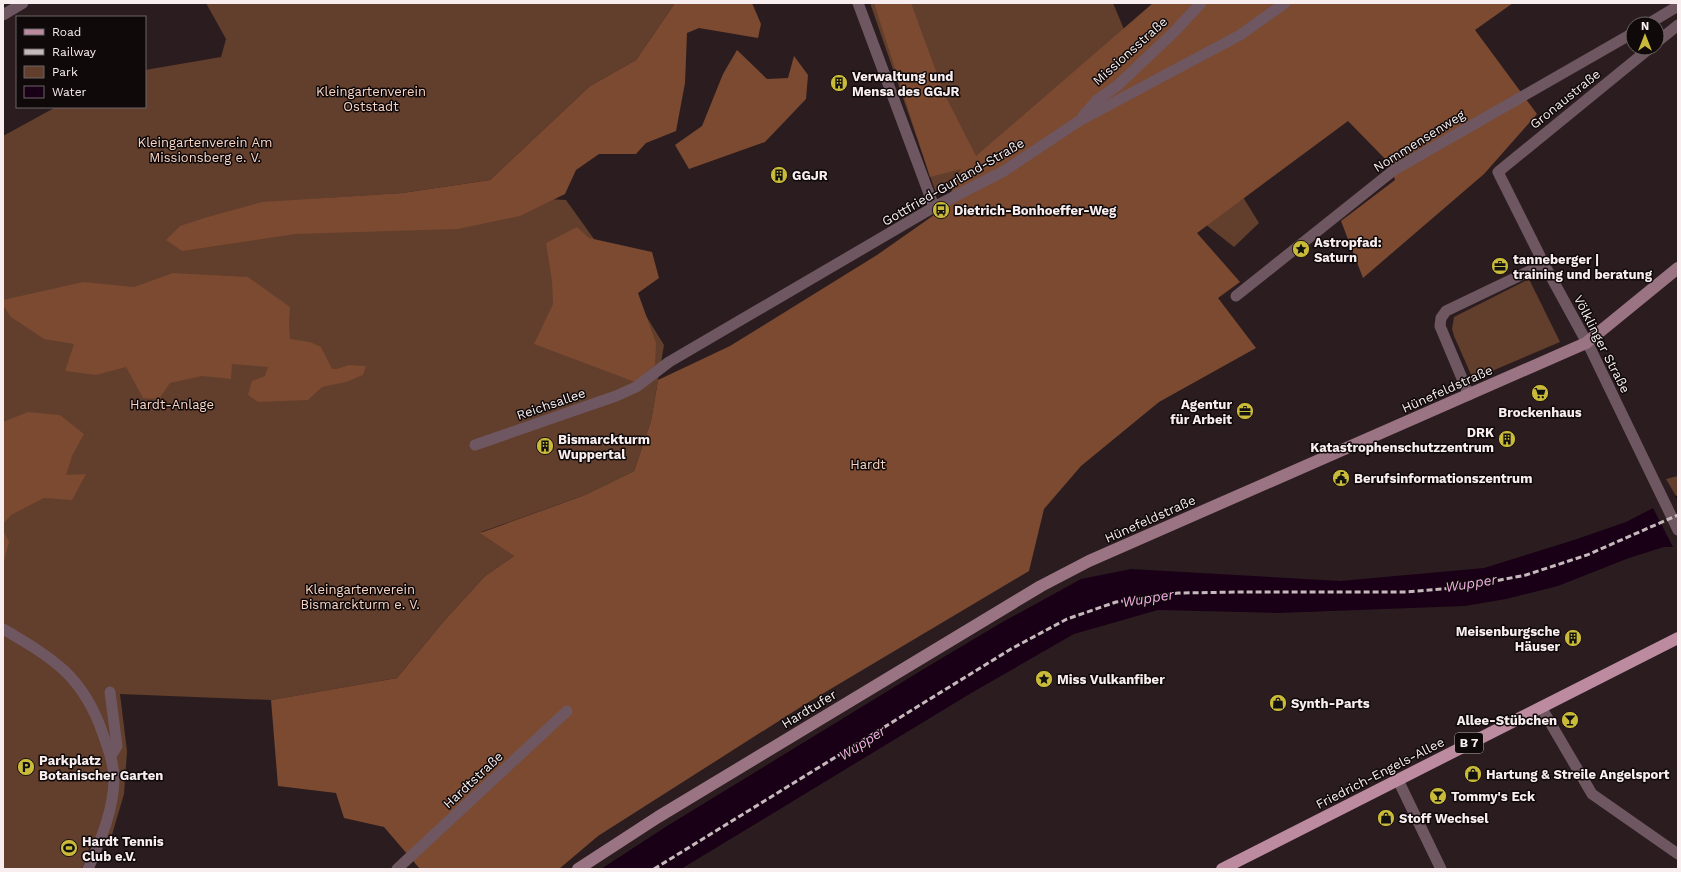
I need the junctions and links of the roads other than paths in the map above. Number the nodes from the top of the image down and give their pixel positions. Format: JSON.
{"nodes":[{"id":1,"x":22,"y":3,"type":"edge"},
{"id":2,"x":858,"y":3,"type":"edge"},
{"id":3,"x":1201,"y":3,"type":"edge"},
{"id":4,"x":1285,"y":3,"type":"edge"},
{"id":5,"x":1678,"y":6,"type":"edge"},
{"id":6,"x":3,"y":15,"type":"edge"},
{"id":7,"x":1661,"y":16,"type":"edge"},
{"id":8,"x":1678,"y":25,"type":"edge"},
{"id":9,"x":1665,"y":36,"type":"edge"},
{"id":10,"x":1625,"y":38,"type":"edge"},
{"id":11,"x":1640,"y":56,"type":"edge"},
{"id":12,"x":1079,"y":122,"type":"junction"},
{"id":13,"x":1498,"y":172,"type":"joint"},
{"id":14,"x":934,"y":207,"type":"junction"},
{"id":15,"x":1544,"y":264,"type":"junction"},
{"id":16,"x":1678,"y":268,"type":"edge"},
{"id":17,"x":1236,"y":296,"type":"dead end"},
{"id":18,"x":1586,"y":343,"type":"junction"},
{"id":19,"x":636,"y":387,"type":"joint"},
{"id":20,"x":1470,"y":395,"type":"junction"},
{"id":21,"x":475,"y":445,"type":"dead end"},
{"id":22,"x":1678,"y":530,"type":"edge"},
{"id":23,"x":1057,"y":578,"type":"joint"},
{"id":24,"x":3,"y":629,"type":"edge"},
{"id":25,"x":1678,"y":638,"type":"edge"},
{"id":26,"x":110,"y":692,"type":"dead end"},
{"id":27,"x":1541,"y":707,"type":"junction"},
{"id":28,"x":567,"y":711,"type":"dead end"},
{"id":29,"x":111,"y":756,"type":"junction"},
{"id":30,"x":1398,"y":780,"type":"junction"},
{"id":31,"x":1678,"y":854,"type":"edge"},
{"id":32,"x":88,"y":869,"type":"edge"},
{"id":33,"x":397,"y":869,"type":"edge"},
{"id":34,"x":578,"y":869,"type":"edge"},
{"id":35,"x":1222,"y":869,"type":"edge"},
{"id":36,"x":1441,"y":869,"type":"edge"}],
"edges":[{"from":1,"to":6,"type":"street"},
{"from":2,"to":14,"type":"street"},
{"from":3,"to":12,"type":"street","name":"Missionsstraße"},
{"from":4,"to":12,"type":"street","name":"Gottfried-Gurland-Straße"},
{"from":5,"to":7,"type":"street"},
{"from":8,"to":9,"type":"street"},
{"from":10,"to":17,"type":"street","name":"Nommensenweg"},
{"from":11,"to":13,"type":"street","name":"Gronaustraße"},
{"from":12,"to":14,"type":"street","name":"Gottfried-Gurland-Straße"},
{"from":13,"to":15,"type":"street","name":"Völklinger Straße"},
{"from":14,"to":19,"type":"street","name":"Gottfried-Gurland-Straße"},
{"from":15,"to":18,"type":"street","name":"Völklinger Straße"},
{"from":15,"to":20,"type":"street"},
{"from":16,"to":18,"type":"street","name":"Hünefeldstraße"},
{"from":18,"to":20,"type":"street","name":"Hünefeldstraße"},
{"from":18,"to":22,"type":"street","name":"Völklinger Straße"},
{"from":19,"to":21,"type":"street","name":"Reichsallee"},
{"from":20,"to":23,"type":"street","name":"Hünefeldstraße"},
{"from":23,"to":34,"type":"street","name":"Hardtufer"},
{"from":24,"to":29,"type":"street"},
{"from":25,"to":27,"type":"main road","name":"Friedrich-Engels-Allee","number":"B 7"},
{"from":26,"to":29,"type":"street"},
{"from":27,"to":30,"type":"main road","name":"Friedrich-Engels-Allee","number":"B 7"},
{"from":27,"to":31,"type":"street"},
{"from":28,"to":33,"type":"street","name":"Hardtstraße"},
{"from":29,"to":32,"type":"street"},
{"from":30,"to":35,"type":"main road","name":"Friedrich-Engels-Allee","number":"B 7"},
{"from":30,"to":36,"type":"street"}]}
